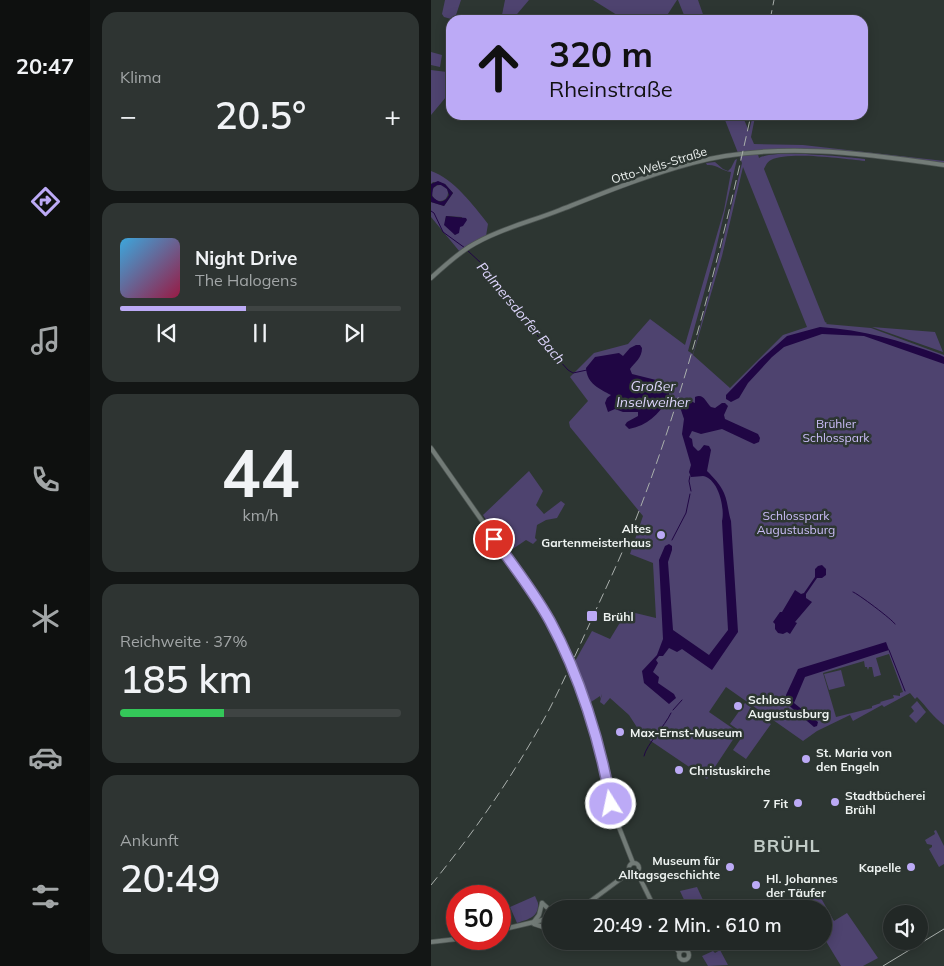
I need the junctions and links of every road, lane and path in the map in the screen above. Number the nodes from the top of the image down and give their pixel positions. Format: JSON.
{"nodes":[{"id":1,"x":944,"y":165,"type":"edge"},
{"id":2,"x":431,"y":278,"type":"edge"},
{"id":3,"x":431,"y":448,"type":"edge"},
{"id":4,"x":633,"y":863,"type":"junction"},
{"id":5,"x":631,"y":871,"type":"junction"},
{"id":6,"x":637,"y":872,"type":"junction"},
{"id":7,"x":592,"y":900,"type":"edge"},
{"id":8,"x":651,"y":900,"type":"edge"},
{"id":9,"x":542,"y":903,"type":"edge"},
{"id":10,"x":542,"y":920,"type":"edge"},
{"id":11,"x":532,"y":923,"type":"junction"},
{"id":12,"x":542,"y":926,"type":"edge"},
{"id":13,"x":511,"y":928,"type":"edge"},
{"id":14,"x":446,"y":940,"type":"edge"},
{"id":15,"x":431,"y":942,"type":"edge"},
{"id":16,"x":679,"y":952,"type":"joint"},
{"id":17,"x":684,"y":960,"type":"junction"},
{"id":18,"x":688,"y":966,"type":"edge"}],
"edges":[{"from":1,"to":2,"type":"main road","name":"Otto-Wels-Straße"},
{"from":3,"to":4,"type":"main road"},
{"from":4,"to":5,"type":"main road"},
{"from":4,"to":6,"type":"main road"},
{"from":5,"to":6,"type":"main road"},
{"from":5,"to":7,"type":"main road"},
{"from":6,"to":8,"type":"main road"},
{"from":9,"to":11,"type":"main road"},
{"from":10,"to":11,"type":"main road"},
{"from":11,"to":12,"type":"main road"},
{"from":11,"to":13,"type":"main road"},
{"from":14,"to":15,"type":"main road"},
{"from":16,"to":17,"type":"main road"},
{"from":16,"to":17,"type":"main road"},
{"from":17,"to":18,"type":"main road"}]}
